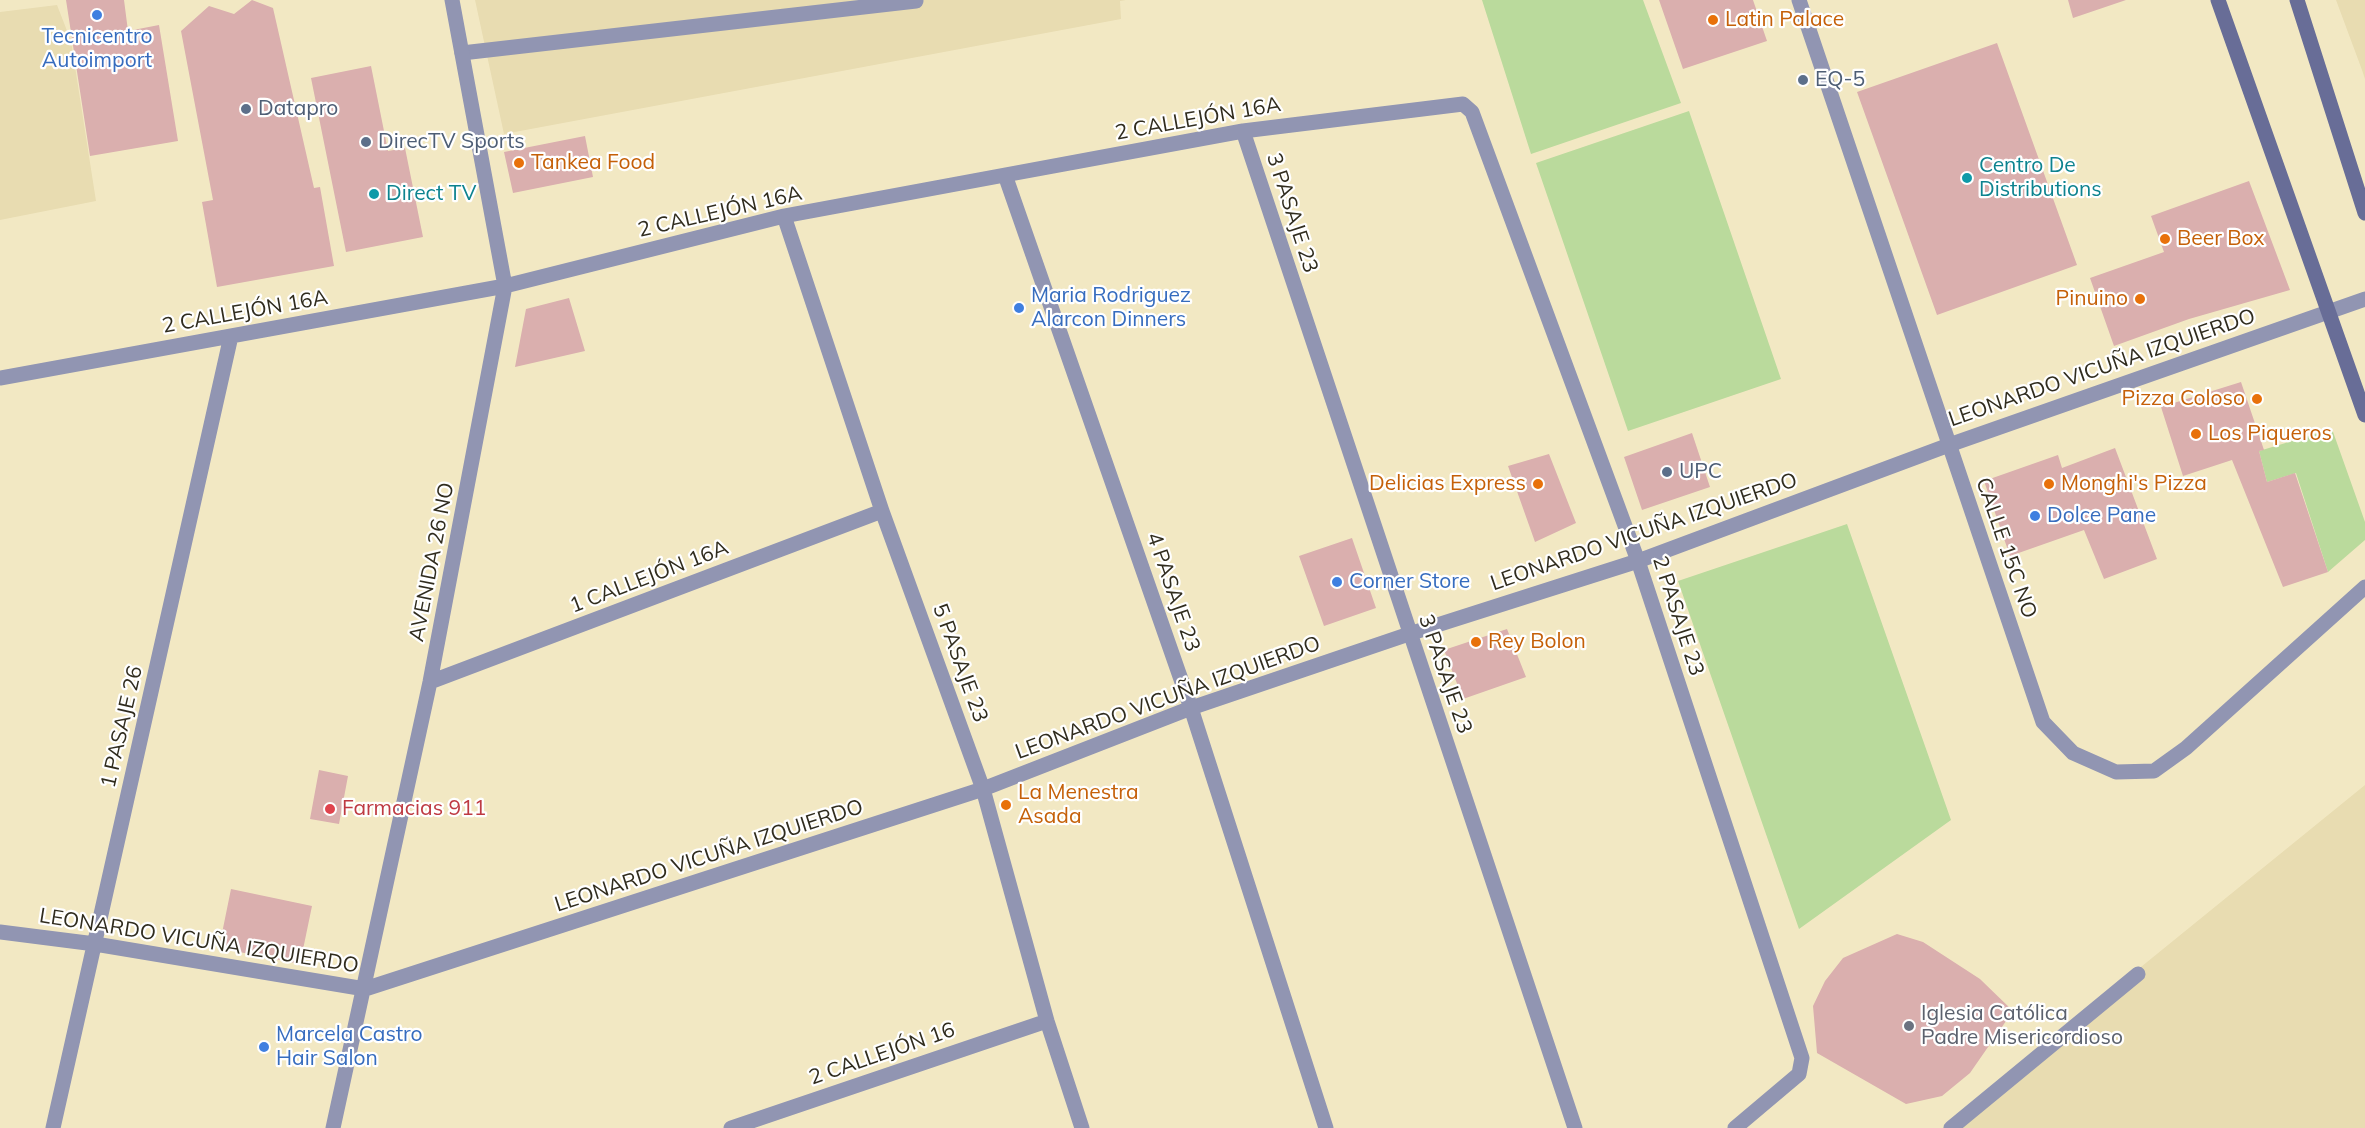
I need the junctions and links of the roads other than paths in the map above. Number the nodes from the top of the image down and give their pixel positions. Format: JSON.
{"nodes":[{"id":1,"x":452,"y":0,"type":"edge"},
{"id":2,"x":1799,"y":0,"type":"edge"},
{"id":3,"x":2218,"y":0,"type":"edge"},
{"id":4,"x":2297,"y":0,"type":"edge"},
{"id":5,"x":916,"y":1,"type":"edge"},
{"id":6,"x":462,"y":53,"type":"junction"},
{"id":7,"x":1452,"y":104,"type":"joint"},
{"id":8,"x":1243,"y":131,"type":"junction"},
{"id":9,"x":1005,"y":175,"type":"junction"},
{"id":10,"x":2365,"y":213,"type":"edge"},
{"id":11,"x":784,"y":216,"type":"junction"},
{"id":12,"x":505,"y":286,"type":"junction"},
{"id":13,"x":2365,"y":299,"type":"edge"},
{"id":14,"x":2329,"y":311,"type":"junction"},
{"id":15,"x":231,"y":336,"type":"junction"},
{"id":16,"x":0,"y":378,"type":"edge"},
{"id":17,"x":2365,"y":415,"type":"edge"},
{"id":18,"x":1949,"y":445,"type":"junction"},
{"id":19,"x":882,"y":511,"type":"junction"},
{"id":20,"x":1638,"y":561,"type":"junction"},
{"id":21,"x":2365,"y":587,"type":"edge"},
{"id":22,"x":1409,"y":634,"type":"junction"},
{"id":23,"x":430,"y":682,"type":"junction"},
{"id":24,"x":1191,"y":708,"type":"junction"},
{"id":25,"x":983,"y":789,"type":"junction"},
{"id":26,"x":0,"y":932,"type":"edge"},
{"id":27,"x":95,"y":944,"type":"junction"},
{"id":28,"x":2138,"y":974,"type":"dead end"},
{"id":29,"x":365,"y":989,"type":"junction"},
{"id":30,"x":1047,"y":1021,"type":"junction"},
{"id":31,"x":53,"y":1128,"type":"edge"},
{"id":32,"x":333,"y":1128,"type":"edge"},
{"id":33,"x":731,"y":1128,"type":"edge"},
{"id":34,"x":1082,"y":1128,"type":"edge"},
{"id":35,"x":1326,"y":1128,"type":"edge"},
{"id":36,"x":1575,"y":1128,"type":"edge"},
{"id":37,"x":1735,"y":1128,"type":"edge"},
{"id":38,"x":1951,"y":1128,"type":"edge"}],
"edges":[{"from":1,"to":6,"type":"street","name":"AVENIDA 26 NO"},
{"from":2,"to":18,"type":"street","name":"CALLE 15C NO"},
{"from":3,"to":14,"type":"street"},
{"from":4,"to":10,"type":"street"},
{"from":5,"to":6,"type":"street"},
{"from":6,"to":12,"type":"street","name":"AVENIDA 26 NO"},
{"from":7,"to":8,"type":"street","name":"2 CALLEJÓN 16A"},
{"from":7,"to":20,"type":"street","name":"2 PASAJE 23"},
{"from":8,"to":9,"type":"street","name":"2 CALLEJÓN 16A"},
{"from":8,"to":22,"type":"street","name":"3 PASAJE 23"},
{"from":9,"to":11,"type":"street","name":"2 CALLEJÓN 16A"},
{"from":9,"to":24,"type":"street","name":"4 PASAJE 23"},
{"from":11,"to":12,"type":"street","name":"2 CALLEJÓN 16A"},
{"from":11,"to":19,"type":"street","name":"5 PASAJE 23"},
{"from":12,"to":15,"type":"street","name":"2 CALLEJÓN 16A"},
{"from":12,"to":23,"type":"street","name":"AVENIDA 26 NO"},
{"from":13,"to":14,"type":"street","name":"LEONARDO VICUÑA IZQUIERDO"},
{"from":14,"to":17,"type":"street"},
{"from":14,"to":18,"type":"street","name":"LEONARDO VICUÑA IZQUIERDO"},
{"from":15,"to":16,"type":"street","name":"2 CALLEJÓN 16A"},
{"from":15,"to":27,"type":"street","name":"1 PASAJE 26"},
{"from":18,"to":20,"type":"street","name":"LEONARDO VICUÑA IZQUIERDO"},
{"from":18,"to":21,"type":"street","name":"CALLE 15C NO"},
{"from":19,"to":23,"type":"street","name":"1 CALLEJÓN 16A"},
{"from":19,"to":25,"type":"street","name":"5 PASAJE 23"},
{"from":20,"to":22,"type":"street","name":"LEONARDO VICUÑA IZQUIERDO"},
{"from":20,"to":37,"type":"street","name":"2 PASAJE 23"},
{"from":22,"to":24,"type":"street","name":"LEONARDO VICUÑA IZQUIERDO"},
{"from":22,"to":36,"type":"street","name":"3 PASAJE 23"},
{"from":23,"to":29,"type":"street","name":"AVENIDA 26 NO"},
{"from":24,"to":25,"type":"street","name":"LEONARDO VICUÑA IZQUIERDO"},
{"from":24,"to":35,"type":"street","name":"4 PASAJE 23"},
{"from":25,"to":29,"type":"street","name":"LEONARDO VICUÑA IZQUIERDO"},
{"from":25,"to":30,"type":"street","name":"5 PASAJE 23"},
{"from":26,"to":27,"type":"street","name":"LEONARDO VICUÑA IZQUIERDO"},
{"from":27,"to":29,"type":"street","name":"LEONARDO VICUÑA IZQUIERDO"},
{"from":27,"to":31,"type":"street","name":"1 PASAJE 26"},
{"from":28,"to":38,"type":"street"},
{"from":29,"to":32,"type":"street","name":"AVENIDA 26 NO"},
{"from":30,"to":33,"type":"street","name":"2 CALLEJÓN 16"},
{"from":30,"to":34,"type":"street","name":"5 PASAJE 23"}]}
